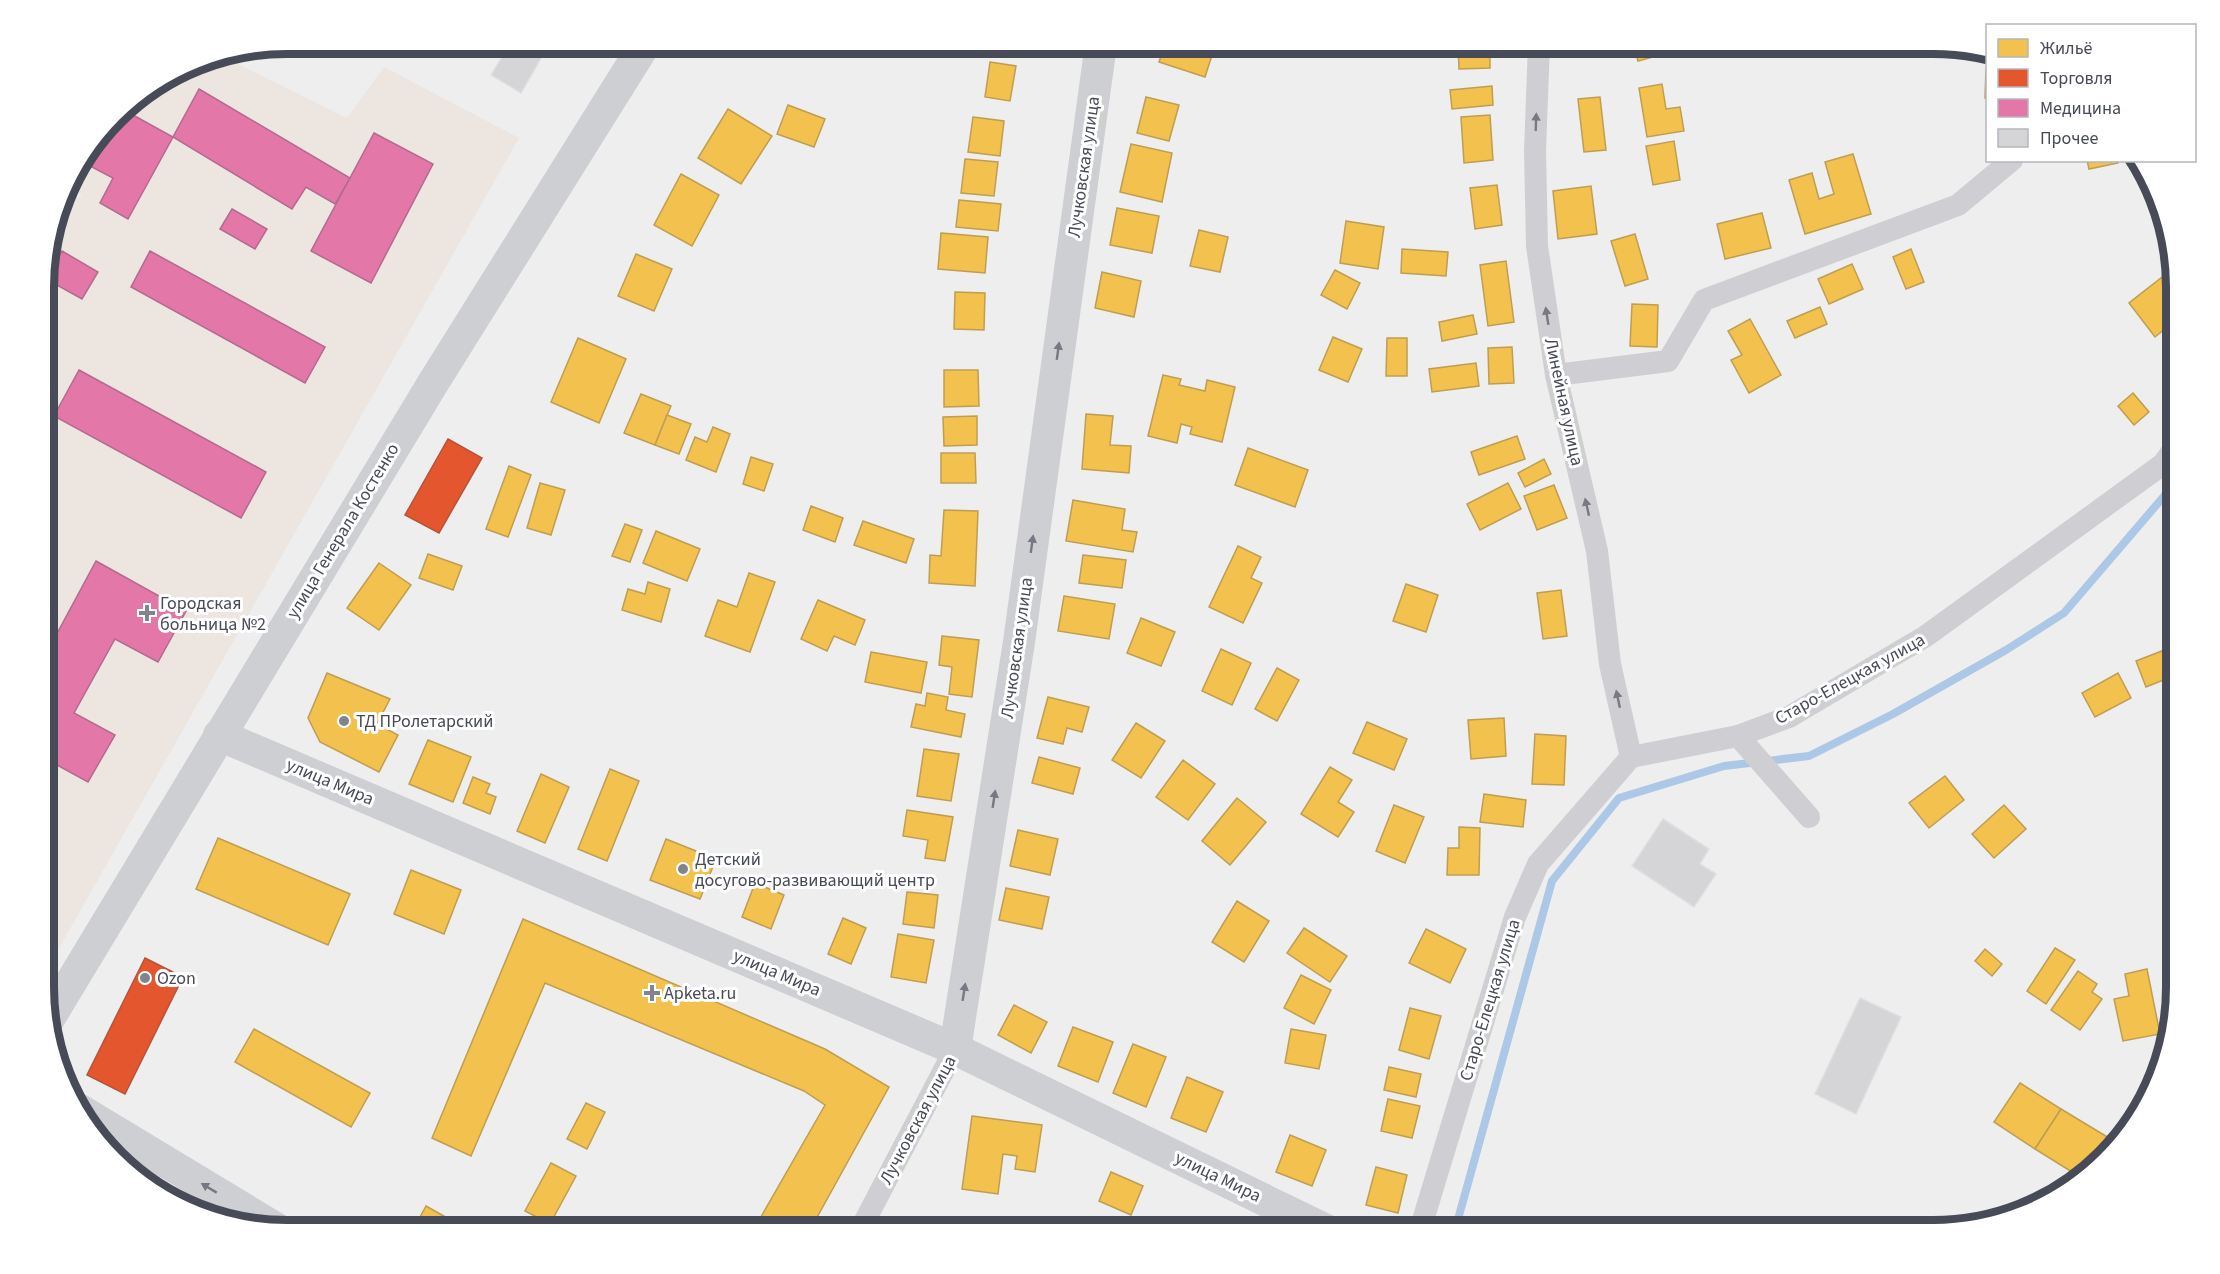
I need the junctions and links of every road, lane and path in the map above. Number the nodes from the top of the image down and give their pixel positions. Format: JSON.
{"nodes":[{"id":1,"x":639,"y":54,"type":"edge"},
{"id":2,"x":1100,"y":54,"type":"edge"},
{"id":3,"x":1539,"y":54,"type":"edge"},
{"id":4,"x":2010,"y":162,"type":"edge"},
{"id":5,"x":1556,"y":375,"type":"junction"},
{"id":6,"x":2166,"y":460,"type":"edge"},
{"id":7,"x":219,"y":735,"type":"junction"},
{"id":8,"x":1738,"y":736,"type":"junction"},
{"id":9,"x":1631,"y":757,"type":"junction"},
{"id":10,"x":1809,"y":817,"type":"dead end"},
{"id":11,"x":55,"y":1009,"type":"edge"},
{"id":12,"x":955,"y":1050,"type":"junction"},
{"id":13,"x":95,"y":1119,"type":"edge"},
{"id":14,"x":259,"y":1218,"type":"edge"},
{"id":15,"x":865,"y":1220,"type":"edge"},
{"id":16,"x":1305,"y":1220,"type":"edge"},
{"id":17,"x":1423,"y":1220,"type":"edge"}],
"edges":[{"from":1,"to":7,"type":"street","name":"улица Генерала Костенко"},
{"from":12,"to":2,"type":"street","name":"Лучковская улица","one_way":true},
{"from":5,"to":3,"type":"street","name":"Линейная улица","one_way":true},
{"from":4,"to":5,"type":"street"},
{"from":9,"to":5,"type":"street","name":"Линейная улица","one_way":true},
{"from":6,"to":8,"type":"street","name":"Старо-Елецкая улица"},
{"from":7,"to":11,"type":"street","name":"улица Генерала Костенко"},
{"from":7,"to":12,"type":"street","name":"улица Мира"},
{"from":8,"to":9,"type":"street","name":"Старо-Елецкая улица"},
{"from":8,"to":10,"type":"street"},
{"from":9,"to":17,"type":"street","name":"Старо-Елецкая улица"},
{"from":12,"to":15,"type":"street","name":"Лучковская улица"},
{"from":12,"to":16,"type":"street","name":"улица Мира"},
{"from":14,"to":13,"type":"street","one_way":true}]}
